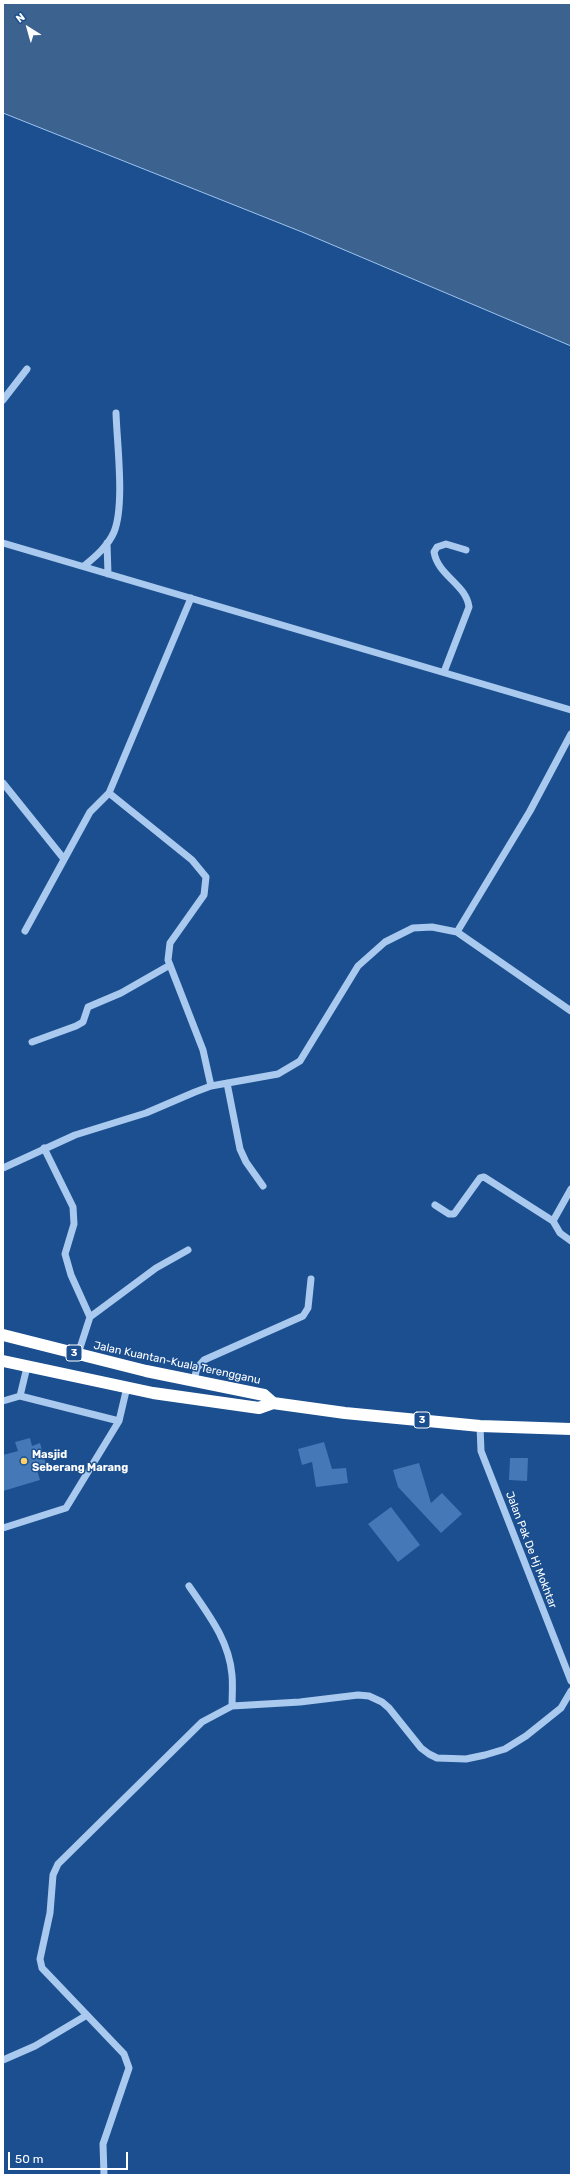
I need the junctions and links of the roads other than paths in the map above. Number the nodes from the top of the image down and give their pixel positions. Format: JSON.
{"nodes":[{"id":1,"x":27,"y":370,"type":"dead end"},
{"id":2,"x":3,"y":400,"type":"edge"},
{"id":3,"x":116,"y":413,"type":"dead end"},
{"id":4,"x":3,"y":543,"type":"edge"},
{"id":5,"x":107,"y":543,"type":"junction"},
{"id":6,"x":466,"y":550,"type":"dead end"},
{"id":7,"x":84,"y":566,"type":"junction"},
{"id":8,"x":108,"y":574,"type":"junction"},
{"id":9,"x":191,"y":598,"type":"junction"},
{"id":10,"x":444,"y":672,"type":"junction"},
{"id":11,"x":571,"y":710,"type":"edge"},
{"id":12,"x":571,"y":734,"type":"edge"},
{"id":13,"x":3,"y":782,"type":"edge"},
{"id":14,"x":109,"y":793,"type":"junction"},
{"id":15,"x":64,"y":860,"type":"junction"},
{"id":16,"x":25,"y":931,"type":"dead end"},
{"id":17,"x":457,"y":932,"type":"junction"},
{"id":18,"x":170,"y":965,"type":"junction"},
{"id":19,"x":571,"y":1011,"type":"edge"},
{"id":20,"x":32,"y":1042,"type":"dead end"},
{"id":21,"x":227,"y":1083,"type":"junction"},
{"id":22,"x":211,"y":1086,"type":"junction"},
{"id":23,"x":44,"y":1148,"type":"junction"},
{"id":24,"x":3,"y":1168,"type":"edge"},
{"id":25,"x":263,"y":1186,"type":"dead end"},
{"id":26,"x":571,"y":1189,"type":"edge"},
{"id":27,"x":435,"y":1206,"type":"dead end"},
{"id":28,"x":553,"y":1221,"type":"junction"},
{"id":29,"x":571,"y":1241,"type":"edge"},
{"id":30,"x":188,"y":1250,"type":"dead end"},
{"id":31,"x":311,"y":1279,"type":"dead end"},
{"id":32,"x":90,"y":1317,"type":"junction"},
{"id":33,"x":3,"y":1335,"type":"edge"},
{"id":34,"x":78,"y":1354,"type":"junction"},
{"id":35,"x":3,"y":1361,"type":"edge"},
{"id":36,"x":26,"y":1367,"type":"junction"},
{"id":37,"x":194,"y":1380,"type":"junction"},
{"id":38,"x":127,"y":1387,"type":"junction"},
{"id":39,"x":20,"y":1396,"type":"junction"},
{"id":40,"x":3,"y":1401,"type":"edge"},
{"id":41,"x":273,"y":1403,"type":"junction"},
{"id":42,"x":119,"y":1421,"type":"junction"},
{"id":43,"x":480,"y":1426,"type":"junction"},
{"id":44,"x":571,"y":1429,"type":"edge"},
{"id":45,"x":3,"y":1528,"type":"edge"},
{"id":46,"x":190,"y":1586,"type":"dead end"},
{"id":47,"x":571,"y":1681,"type":"edge"},
{"id":48,"x":571,"y":1691,"type":"edge"},
{"id":49,"x":232,"y":1706,"type":"junction"},
{"id":50,"x":87,"y":2015,"type":"junction"},
{"id":51,"x":3,"y":2060,"type":"edge"},
{"id":52,"x":104,"y":2175,"type":"edge"}],
"edges":[{"from":1,"to":2,"type":"street"},
{"from":3,"to":5,"type":"street"},
{"from":4,"to":7,"type":"street"},
{"from":5,"to":7,"type":"street"},
{"from":5,"to":8,"type":"street"},
{"from":6,"to":10,"type":"street"},
{"from":7,"to":8,"type":"street"},
{"from":8,"to":9,"type":"street"},
{"from":9,"to":10,"type":"street"},
{"from":9,"to":14,"type":"street"},
{"from":10,"to":11,"type":"street"},
{"from":12,"to":17,"type":"street"},
{"from":13,"to":15,"type":"street"},
{"from":14,"to":15,"type":"street"},
{"from":14,"to":18,"type":"street"},
{"from":15,"to":16,"type":"street"},
{"from":17,"to":19,"type":"street"},
{"from":17,"to":21,"type":"street"},
{"from":18,"to":20,"type":"street"},
{"from":18,"to":22,"type":"street"},
{"from":21,"to":22,"type":"street"},
{"from":21,"to":25,"type":"street"},
{"from":22,"to":23,"type":"street"},
{"from":23,"to":24,"type":"street"},
{"from":23,"to":32,"type":"street"},
{"from":26,"to":28,"type":"street"},
{"from":27,"to":28,"type":"street"},
{"from":28,"to":29,"type":"street"},
{"from":30,"to":32,"type":"street"},
{"from":31,"to":37,"type":"street"},
{"from":32,"to":34,"type":"street"},
{"from":33,"to":34,"type":"highway","name":"Jalan Kuantan-Kuala Terengganu","number":"3"},
{"from":34,"to":37,"type":"highway","name":"Jalan Kuantan-Kuala Terengganu","number":"3"},
{"from":35,"to":36,"type":"highway","name":"Jalan Kuantan-Kuala Terengganu","number":"3"},
{"from":36,"to":38,"type":"highway","name":"Jalan Kuantan-Kuala Terengganu","number":"3"},
{"from":36,"to":39,"type":"street"},
{"from":37,"to":41,"type":"highway","name":"Jalan Kuantan-Kuala Terengganu","number":"3"},
{"from":38,"to":41,"type":"highway","name":"Jalan Kuantan-Kuala Terengganu","number":"3"},
{"from":38,"to":42,"type":"street"},
{"from":39,"to":40,"type":"street"},
{"from":39,"to":42,"type":"street"},
{"from":41,"to":43,"type":"highway","name":"Jalan Kuantan-Kuala Terengganu","number":"3"},
{"from":42,"to":45,"type":"street"},
{"from":43,"to":44,"type":"highway","name":"Jalan Kuantan-Kuala Terengganu","number":"3"},
{"from":43,"to":47,"type":"street","name":"Jalan Pak De Hj Mokhtar"},
{"from":46,"to":49,"type":"street"},
{"from":48,"to":49,"type":"street"},
{"from":49,"to":50,"type":"street"},
{"from":50,"to":51,"type":"street"},
{"from":50,"to":52,"type":"street"}]}
